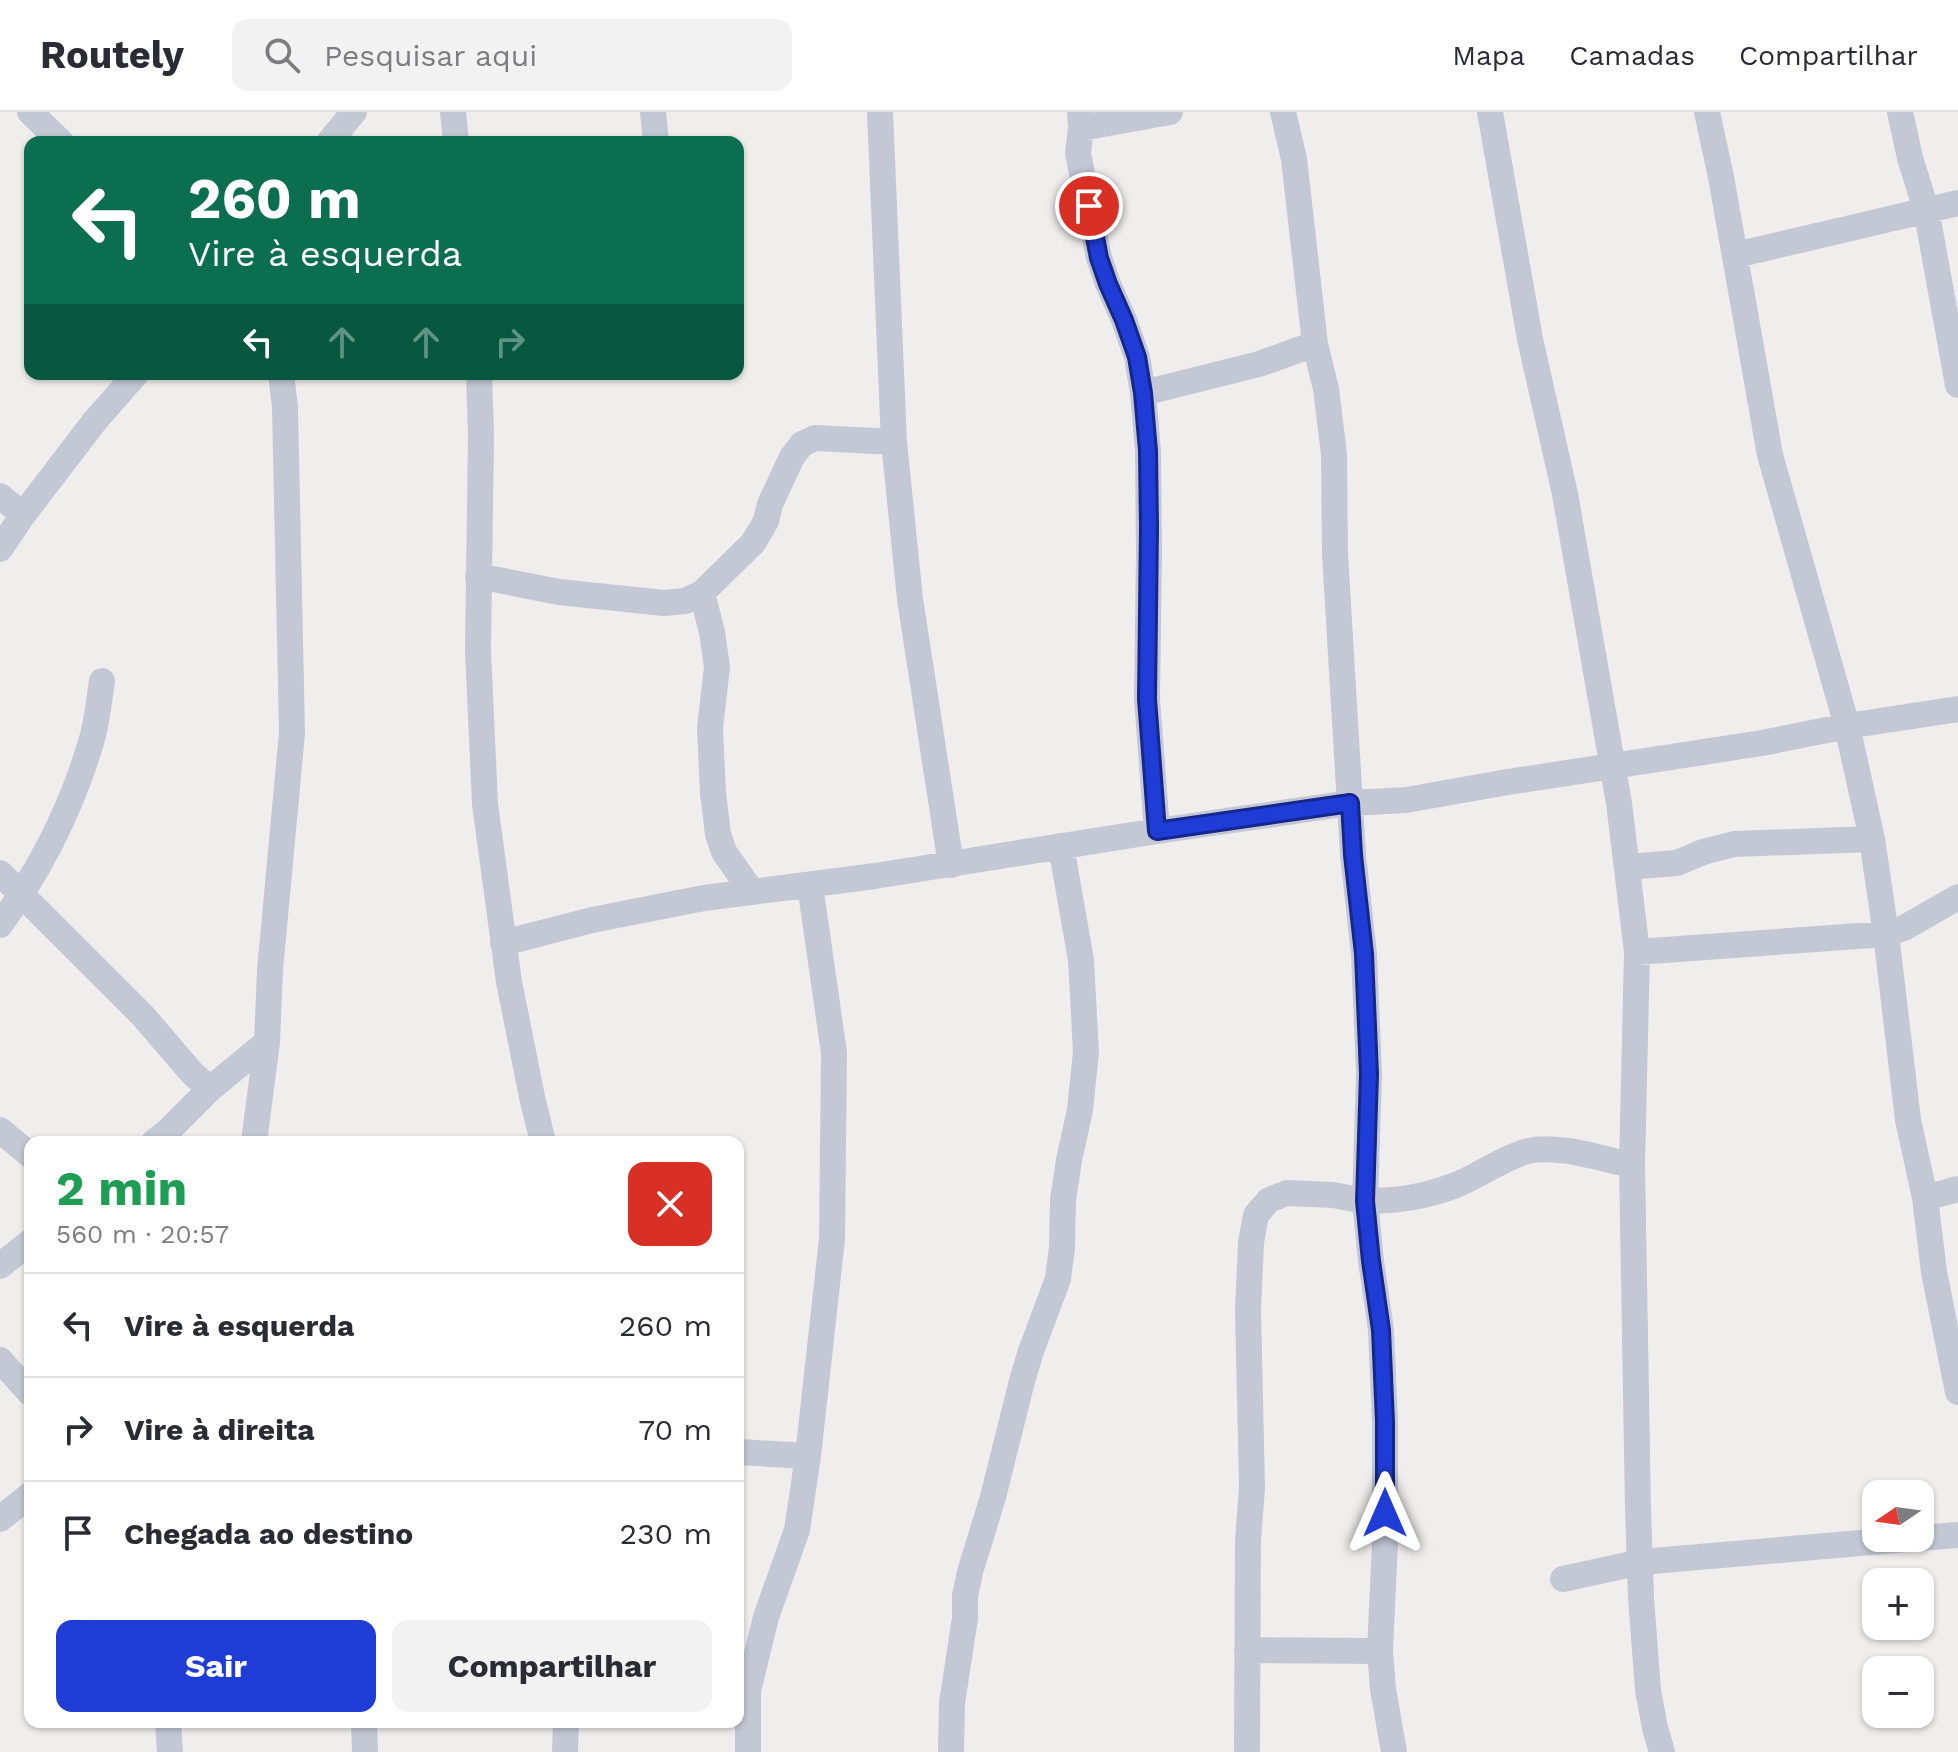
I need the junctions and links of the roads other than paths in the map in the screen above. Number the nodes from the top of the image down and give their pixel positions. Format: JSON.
{"nodes":[{"id":1,"x":30,"y":112,"type":"edge"},
{"id":2,"x":354,"y":112,"type":"edge"},
{"id":3,"x":453,"y":112,"type":"edge"},
{"id":4,"x":653,"y":112,"type":"edge"},
{"id":5,"x":880,"y":112,"type":"edge"},
{"id":6,"x":1170,"y":112,"type":"edge"},
{"id":7,"x":1283,"y":112,"type":"edge"},
{"id":8,"x":1490,"y":112,"type":"edge"},
{"id":9,"x":1707,"y":112,"type":"edge"},
{"id":10,"x":1900,"y":112,"type":"edge"},
{"id":11,"x":1080,"y":120,"type":"edge"},
{"id":12,"x":55,"y":136,"type":"edge"},
{"id":13,"x":334,"y":136,"type":"edge"},
{"id":14,"x":455,"y":136,"type":"edge"},
{"id":15,"x":655,"y":136,"type":"edge"},
{"id":16,"x":1958,"y":203,"type":"edge"},
{"id":17,"x":1926,"y":209,"type":"junction"},
{"id":18,"x":1736,"y":255,"type":"junction"},
{"id":19,"x":1315,"y":344,"type":"junction"},
{"id":20,"x":131,"y":380,"type":"edge"},
{"id":21,"x":282,"y":380,"type":"edge"},
{"id":22,"x":479,"y":380,"type":"edge"},
{"id":23,"x":1958,"y":385,"type":"edge"},
{"id":24,"x":1143,"y":393,"type":"junction"},
{"id":25,"x":894,"y":442,"type":"junction"},
{"id":26,"x":0,"y":496,"type":"edge"},
{"id":27,"x":23,"y":515,"type":"junction"},
{"id":28,"x":0,"y":549,"type":"edge"},
{"id":29,"x":478,"y":576,"type":"junction"},
{"id":30,"x":702,"y":593,"type":"junction"},
{"id":31,"x":102,"y":681,"type":"dead end"},
{"id":32,"x":1958,"y":709,"type":"edge"},
{"id":33,"x":1847,"y":726,"type":"junction"},
{"id":34,"x":1611,"y":765,"type":"junction"},
{"id":35,"x":1350,"y":803,"type":"junction"},
{"id":36,"x":1157,"y":831,"type":"junction"},
{"id":37,"x":1872,"y":839,"type":"junction"},
{"id":38,"x":1061,"y":846,"type":"junction"},
{"id":39,"x":951,"y":865,"type":"junction"},
{"id":40,"x":1627,"y":867,"type":"junction"},
{"id":41,"x":0,"y":873,"type":"edge"},
{"id":42,"x":810,"y":885,"type":"junction"},
{"id":43,"x":752,"y":892,"type":"junction"},
{"id":44,"x":21,"y":896,"type":"junction"},
{"id":45,"x":1958,"y":897,"type":"edge"},
{"id":46,"x":0,"y":925,"type":"edge"},
{"id":47,"x":1886,"y":934,"type":"junction"},
{"id":48,"x":503,"y":943,"type":"junction"},
{"id":49,"x":1637,"y":952,"type":"junction"},
{"id":50,"x":267,"y":1042,"type":"junction"},
{"id":51,"x":210,"y":1089,"type":"junction"},
{"id":52,"x":0,"y":1130,"type":"edge"},
{"id":53,"x":162,"y":1136,"type":"edge"},
{"id":54,"x":255,"y":1136,"type":"edge"},
{"id":55,"x":542,"y":1136,"type":"edge"},
{"id":56,"x":24,"y":1150,"type":"edge"},
{"id":57,"x":1632,"y":1165,"type":"junction"},
{"id":58,"x":1958,"y":1189,"type":"edge"},
{"id":59,"x":1925,"y":1198,"type":"junction"},
{"id":60,"x":1365,"y":1201,"type":"junction"},
{"id":61,"x":24,"y":1247,"type":"edge"},
{"id":62,"x":0,"y":1266,"type":"edge"},
{"id":63,"x":0,"y":1360,"type":"edge"},
{"id":64,"x":24,"y":1386,"type":"edge"},
{"id":65,"x":1958,"y":1392,"type":"edge"},
{"id":66,"x":744,"y":1452,"type":"edge"},
{"id":67,"x":808,"y":1456,"type":"junction"},
{"id":68,"x":24,"y":1500,"type":"edge"},
{"id":69,"x":0,"y":1519,"type":"edge"},
{"id":70,"x":1958,"y":1535,"type":"edge"},
{"id":71,"x":1934,"y":1537,"type":"edge"},
{"id":72,"x":1862,"y":1543,"type":"edge"},
{"id":73,"x":1641,"y":1562,"type":"junction"},
{"id":74,"x":1563,"y":1579,"type":"dead end"},
{"id":75,"x":1247,"y":1650,"type":"junction"},
{"id":76,"x":1380,"y":1651,"type":"junction"},
{"id":77,"x":168,"y":1728,"type":"edge"},
{"id":78,"x":364,"y":1728,"type":"edge"},
{"id":79,"x":566,"y":1728,"type":"edge"},
{"id":80,"x":170,"y":1752,"type":"edge"},
{"id":81,"x":365,"y":1752,"type":"edge"},
{"id":82,"x":565,"y":1752,"type":"edge"},
{"id":83,"x":748,"y":1752,"type":"edge"},
{"id":84,"x":951,"y":1752,"type":"edge"},
{"id":85,"x":1247,"y":1752,"type":"edge"},
{"id":86,"x":1394,"y":1752,"type":"edge"},
{"id":87,"x":1662,"y":1752,"type":"edge"}],
"edges":[{"from":1,"to":12,"type":"street"},
{"from":2,"to":13,"type":"street"},
{"from":3,"to":14,"type":"street"},
{"from":4,"to":15,"type":"street"},
{"from":5,"to":25,"type":"street"},
{"from":6,"to":11,"type":"street"},
{"from":7,"to":19,"type":"street"},
{"from":8,"to":34,"type":"street"},
{"from":9,"to":18,"type":"street"},
{"from":10,"to":17,"type":"street"},
{"from":11,"to":24,"type":"street"},
{"from":16,"to":17,"type":"street"},
{"from":17,"to":18,"type":"street"},
{"from":17,"to":23,"type":"street"},
{"from":18,"to":33,"type":"street"},
{"from":19,"to":24,"type":"street"},
{"from":19,"to":35,"type":"street"},
{"from":20,"to":27,"type":"street"},
{"from":21,"to":50,"type":"street"},
{"from":22,"to":29,"type":"street"},
{"from":24,"to":36,"type":"street"},
{"from":25,"to":30,"type":"street"},
{"from":25,"to":39,"type":"street"},
{"from":26,"to":27,"type":"street"},
{"from":27,"to":28,"type":"street"},
{"from":29,"to":30,"type":"street"},
{"from":29,"to":48,"type":"street"},
{"from":30,"to":43,"type":"street"},
{"from":31,"to":44,"type":"street"},
{"from":32,"to":33,"type":"street"},
{"from":33,"to":34,"type":"street"},
{"from":33,"to":37,"type":"street"},
{"from":34,"to":35,"type":"street"},
{"from":34,"to":40,"type":"street"},
{"from":35,"to":36,"type":"street"},
{"from":35,"to":60,"type":"street"},
{"from":36,"to":38,"type":"street"},
{"from":37,"to":40,"type":"street"},
{"from":37,"to":47,"type":"street"},
{"from":38,"to":39,"type":"street"},
{"from":38,"to":84,"type":"street"},
{"from":39,"to":42,"type":"street"},
{"from":40,"to":49,"type":"street"},
{"from":41,"to":44,"type":"street"},
{"from":42,"to":43,"type":"street"},
{"from":42,"to":67,"type":"street"},
{"from":43,"to":48,"type":"street"},
{"from":44,"to":46,"type":"street"},
{"from":44,"to":51,"type":"street"},
{"from":45,"to":47,"type":"street"},
{"from":47,"to":49,"type":"street"},
{"from":47,"to":59,"type":"street"},
{"from":48,"to":55,"type":"street"},
{"from":49,"to":57,"type":"street"},
{"from":50,"to":51,"type":"street"},
{"from":50,"to":54,"type":"street"},
{"from":51,"to":53,"type":"street"},
{"from":52,"to":56,"type":"street"},
{"from":57,"to":60,"type":"street"},
{"from":57,"to":73,"type":"street"},
{"from":58,"to":59,"type":"street"},
{"from":59,"to":65,"type":"street"},
{"from":60,"to":75,"type":"street"},
{"from":60,"to":76,"type":"street"},
{"from":61,"to":62,"type":"street"},
{"from":63,"to":64,"type":"street"},
{"from":66,"to":67,"type":"street"},
{"from":67,"to":83,"type":"street"},
{"from":68,"to":69,"type":"street"},
{"from":70,"to":71,"type":"street"},
{"from":72,"to":73,"type":"street"},
{"from":73,"to":74,"type":"street"},
{"from":73,"to":87,"type":"street"},
{"from":75,"to":76,"type":"street"},
{"from":75,"to":85,"type":"street"},
{"from":76,"to":86,"type":"street"},
{"from":77,"to":80,"type":"street"},
{"from":78,"to":81,"type":"street"},
{"from":79,"to":82,"type":"street"}]}
